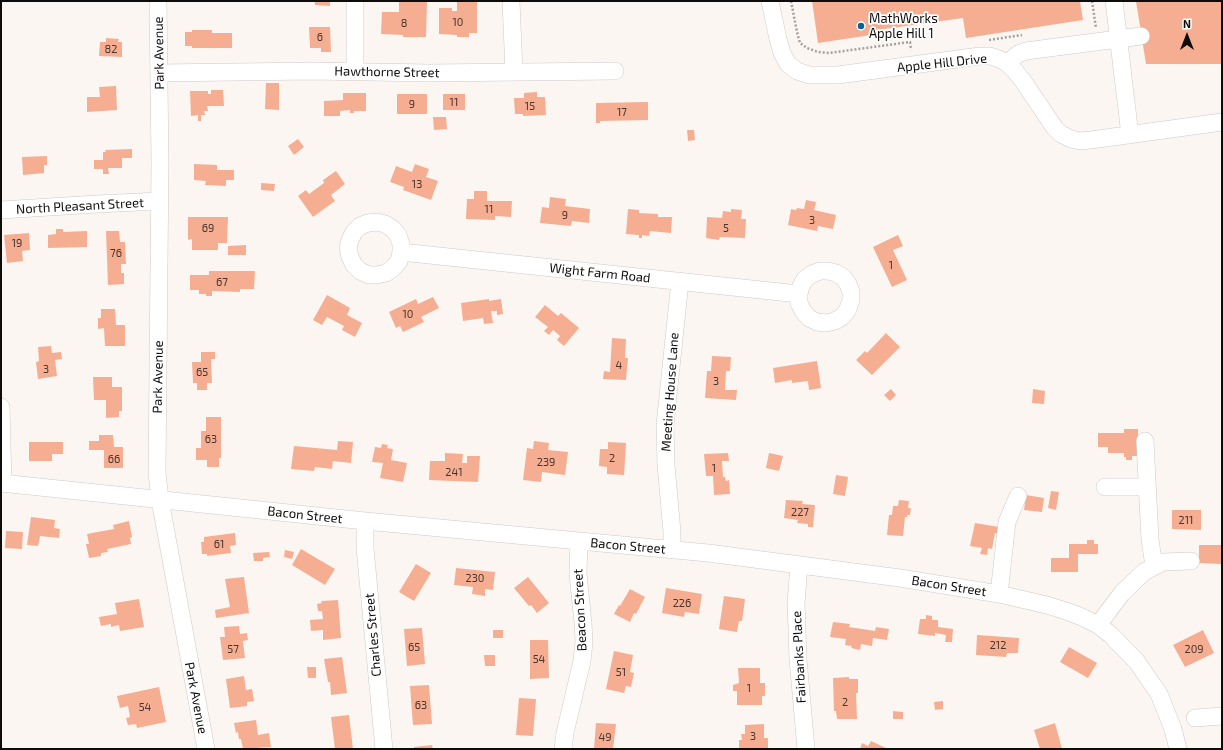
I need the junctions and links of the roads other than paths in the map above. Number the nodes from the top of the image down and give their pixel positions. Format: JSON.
{"nodes":[{"id":1,"x":158,"y":1,"type":"edge"},
{"id":2,"x":355,"y":1,"type":"edge"},
{"id":3,"x":511,"y":1,"type":"edge"},
{"id":4,"x":770,"y":1,"type":"edge"},
{"id":5,"x":1114,"y":1,"type":"edge"},
{"id":6,"x":1141,"y":36,"type":"dead end"},
{"id":7,"x":1118,"y":39,"type":"junction"},
{"id":8,"x":1007,"y":63,"type":"junction"},
{"id":9,"x":355,"y":71,"type":"junction"},
{"id":10,"x":615,"y":71,"type":"dead end"},
{"id":11,"x":514,"y":72,"type":"junction"},
{"id":12,"x":159,"y":73,"type":"junction"},
{"id":13,"x":1222,"y":122,"type":"edge"},
{"id":14,"x":1130,"y":135,"type":"junction"},
{"id":15,"x":160,"y":201,"type":"junction"},
{"id":16,"x":1,"y":210,"type":"edge"},
{"id":17,"x":401,"y":252,"type":"dead end"},
{"id":18,"x":680,"y":281,"type":"junction"},
{"id":19,"x":799,"y":294,"type":"dead end"},
{"id":20,"x":1,"y":407,"type":"edge"},
{"id":21,"x":1145,"y":441,"type":"dead end"},
{"id":22,"x":2,"y":483,"type":"edge"},
{"id":23,"x":1147,"y":486,"type":"junction"},
{"id":24,"x":1105,"y":487,"type":"dead end"},
{"id":25,"x":1018,"y":496,"type":"dead end"},
{"id":26,"x":160,"y":500,"type":"junction"},
{"id":27,"x":365,"y":521,"type":"junction"},
{"id":28,"x":579,"y":541,"type":"junction"},
{"id":29,"x":672,"y":550,"type":"junction"},
{"id":30,"x":1191,"y":561,"type":"dead end"},
{"id":31,"x":799,"y":565,"type":"junction"},
{"id":32,"x":1154,"y":566,"type":"junction"},
{"id":33,"x":999,"y":594,"type":"junction"},
{"id":34,"x":1098,"y":625,"type":"junction"},
{"id":35,"x":1222,"y":716,"type":"edge"},
{"id":36,"x":1195,"y":718,"type":"dead end"},
{"id":37,"x":206,"y":749,"type":"edge"},
{"id":38,"x":384,"y":749,"type":"edge"},
{"id":39,"x":563,"y":749,"type":"edge"},
{"id":40,"x":806,"y":749,"type":"edge"},
{"id":41,"x":1178,"y":749,"type":"edge"}],
"edges":[{"from":1,"to":12,"type":"street","name":"Park Avenue"},
{"from":2,"to":9,"type":"street"},
{"from":3,"to":11,"type":"street"},
{"from":4,"to":8,"type":"street","name":"Apple Hill Drive"},
{"from":5,"to":7,"type":"street"},
{"from":6,"to":7,"type":"street"},
{"from":7,"to":8,"type":"street"},
{"from":7,"to":14,"type":"street"},
{"from":8,"to":14,"type":"street","name":"Apple Hill Drive"},
{"from":9,"to":11,"type":"street","name":"Hawthorne Street"},
{"from":9,"to":12,"type":"street","name":"Hawthorne Street"},
{"from":10,"to":11,"type":"street","name":"Hawthorne Street"},
{"from":12,"to":15,"type":"street","name":"Park Avenue"},
{"from":13,"to":14,"type":"street","name":"Apple Hill Drive"},
{"from":15,"to":16,"type":"street","name":"North Pleasant Street"},
{"from":15,"to":26,"type":"street","name":"Park Avenue"},
{"from":17,"to":18,"type":"street","name":"Wight Farm Road"},
{"from":18,"to":19,"type":"street","name":"Wight Farm Road"},
{"from":18,"to":29,"type":"street","name":"Meeting House Lane"},
{"from":20,"to":22,"type":"street"},
{"from":21,"to":23,"type":"street"},
{"from":22,"to":26,"type":"street","name":"Bacon Street"},
{"from":23,"to":24,"type":"street"},
{"from":23,"to":32,"type":"street"},
{"from":25,"to":33,"type":"street"},
{"from":26,"to":27,"type":"street","name":"Bacon Street"},
{"from":26,"to":37,"type":"street","name":"Park Avenue"},
{"from":27,"to":28,"type":"street","name":"Bacon Street"},
{"from":27,"to":38,"type":"street","name":"Charles Street"},
{"from":28,"to":29,"type":"street","name":"Bacon Street"},
{"from":28,"to":39,"type":"street","name":"Beacon Street"},
{"from":29,"to":31,"type":"street","name":"Bacon Street"},
{"from":30,"to":32,"type":"street"},
{"from":31,"to":33,"type":"street","name":"Bacon Street"},
{"from":31,"to":40,"type":"street","name":"Fairbanks Place"},
{"from":32,"to":34,"type":"street"},
{"from":33,"to":34,"type":"street","name":"Bacon Street"},
{"from":34,"to":41,"type":"street","name":"Bacon Street"},
{"from":35,"to":36,"type":"street"}]}
